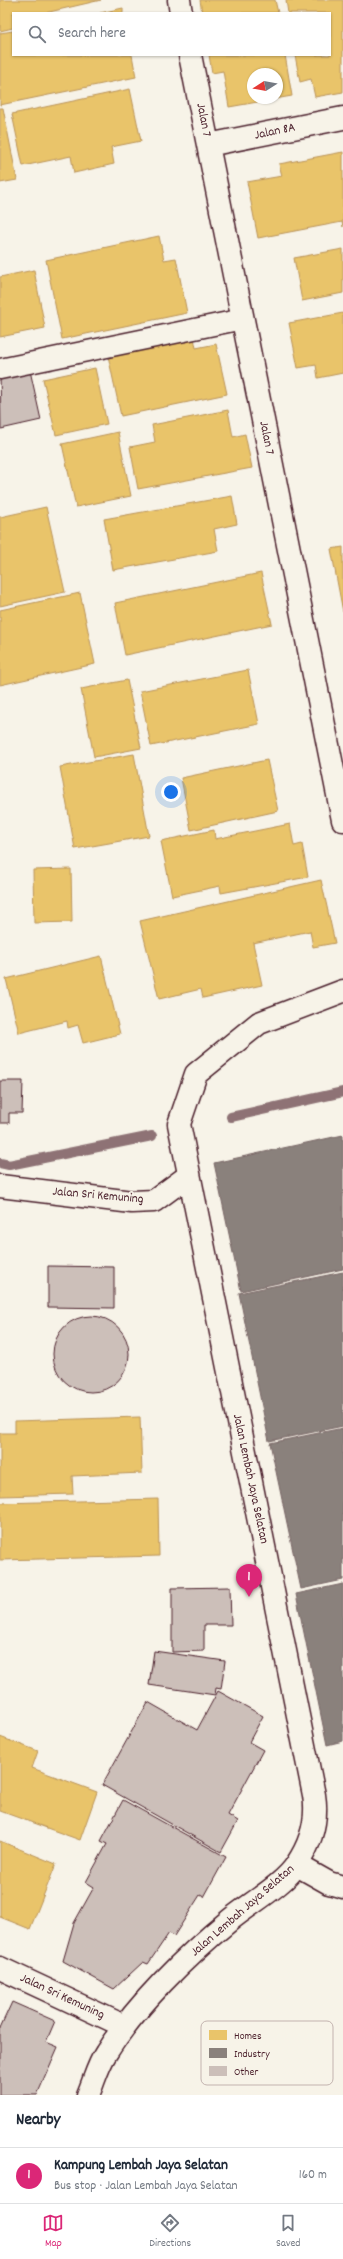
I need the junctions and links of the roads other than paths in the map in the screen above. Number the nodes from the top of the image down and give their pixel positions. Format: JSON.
{"nodes":[{"id":1,"x":179,"y":0,"type":"edge"},
{"id":2,"x":181,"y":12,"type":"edge"},
{"id":3,"x":190,"y":56,"type":"edge"},
{"id":4,"x":343,"y":118,"type":"edge"},
{"id":5,"x":208,"y":145,"type":"junction"},
{"id":6,"x":243,"y":319,"type":"junction"},
{"id":7,"x":0,"y":369,"type":"edge"},
{"id":8,"x":343,"y":820,"type":"edge"},
{"id":9,"x":343,"y":992,"type":"edge"},
{"id":10,"x":188,"y":1176,"type":"junction"},
{"id":11,"x":0,"y":1186,"type":"edge"},
{"id":12,"x":297,"y":1865,"type":"junction"},
{"id":13,"x":343,"y":1887,"type":"edge"},
{"id":14,"x":0,"y":1968,"type":"edge"},
{"id":15,"x":124,"y":2026,"type":"junction"},
{"id":16,"x":88,"y":2095,"type":"edge"}],
"edges":[{"from":1,"to":2,"type":"street"},
{"from":3,"to":5,"type":"street","name":"Jalan 7"},
{"from":4,"to":5,"type":"street","name":"Jalan 8A"},
{"from":5,"to":6,"type":"street","name":"Jalan 7"},
{"from":6,"to":7,"type":"lane"},
{"from":6,"to":8,"type":"street","name":"Jalan 7"},
{"from":9,"to":10,"type":"street","name":"Jalan Lembah Jaya Selatan"},
{"from":10,"to":11,"type":"street","name":"Jalan Sri Kemuning"},
{"from":10,"to":12,"type":"street","name":"Jalan Lembah Jaya Selatan"},
{"from":12,"to":13,"type":"street"},
{"from":12,"to":15,"type":"street","name":"Jalan Lembah Jaya Selatan"},
{"from":14,"to":15,"type":"street","name":"Jalan Sri Kemuning"},
{"from":15,"to":16,"type":"street","name":"Jalan Lembah Jaya Selatan"}]}
